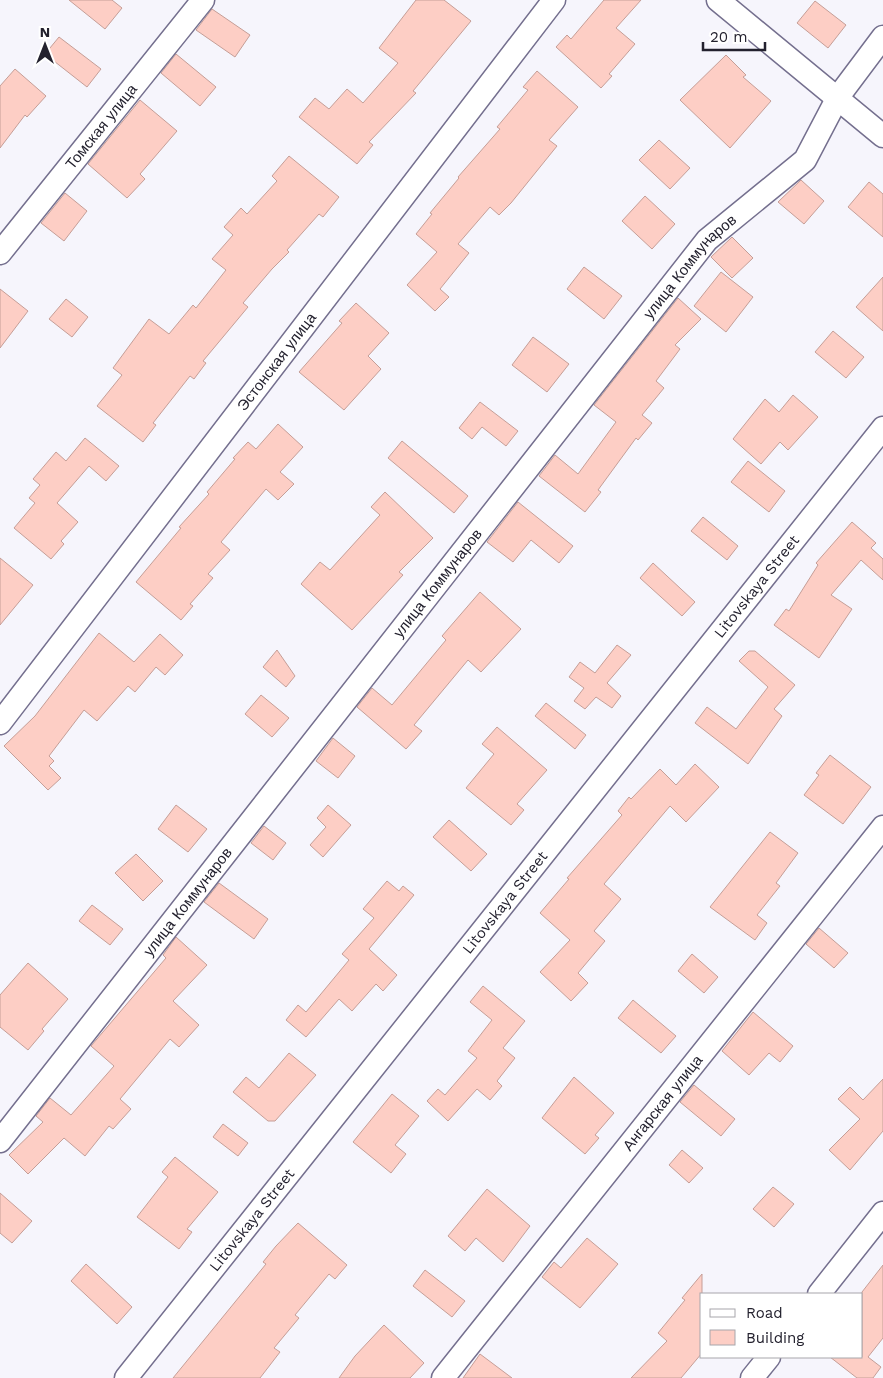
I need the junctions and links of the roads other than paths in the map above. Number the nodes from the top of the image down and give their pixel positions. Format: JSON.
{"nodes":[{"id":1,"x":203,"y":0,"type":"edge"},
{"id":2,"x":554,"y":0,"type":"edge"},
{"id":3,"x":718,"y":0,"type":"edge"},
{"id":4,"x":883,"y":38,"type":"edge"},
{"id":5,"x":838,"y":97,"type":"junction"},
{"id":6,"x":883,"y":136,"type":"edge"},
{"id":7,"x":0,"y":253,"type":"edge"},
{"id":8,"x":883,"y":428,"type":"edge"},
{"id":9,"x":0,"y":723,"type":"edge"},
{"id":10,"x":883,"y":827,"type":"edge"},
{"id":11,"x":0,"y":1142,"type":"edge"},
{"id":12,"x":883,"y":1213,"type":"edge"},
{"id":13,"x":820,"y":1293,"type":"edge"},
{"id":14,"x":768,"y":1358,"type":"edge"},
{"id":15,"x":126,"y":1378,"type":"edge"},
{"id":16,"x":443,"y":1378,"type":"edge"},
{"id":17,"x":752,"y":1378,"type":"edge"}],
"edges":[{"from":1,"to":7,"type":"street","name":"Томская улица"},
{"from":2,"to":9,"type":"street","name":"Эстонская улица"},
{"from":3,"to":5,"type":"street"},
{"from":4,"to":5,"type":"street","name":"улица Коммунаров"},
{"from":5,"to":6,"type":"street"},
{"from":5,"to":11,"type":"street","name":"улица Коммунаров"},
{"from":8,"to":15,"type":"street","name":"Litovskaya Street"},
{"from":10,"to":16,"type":"street","name":"Ангарская улица"},
{"from":12,"to":13,"type":"street"},
{"from":14,"to":17,"type":"street"}]}
